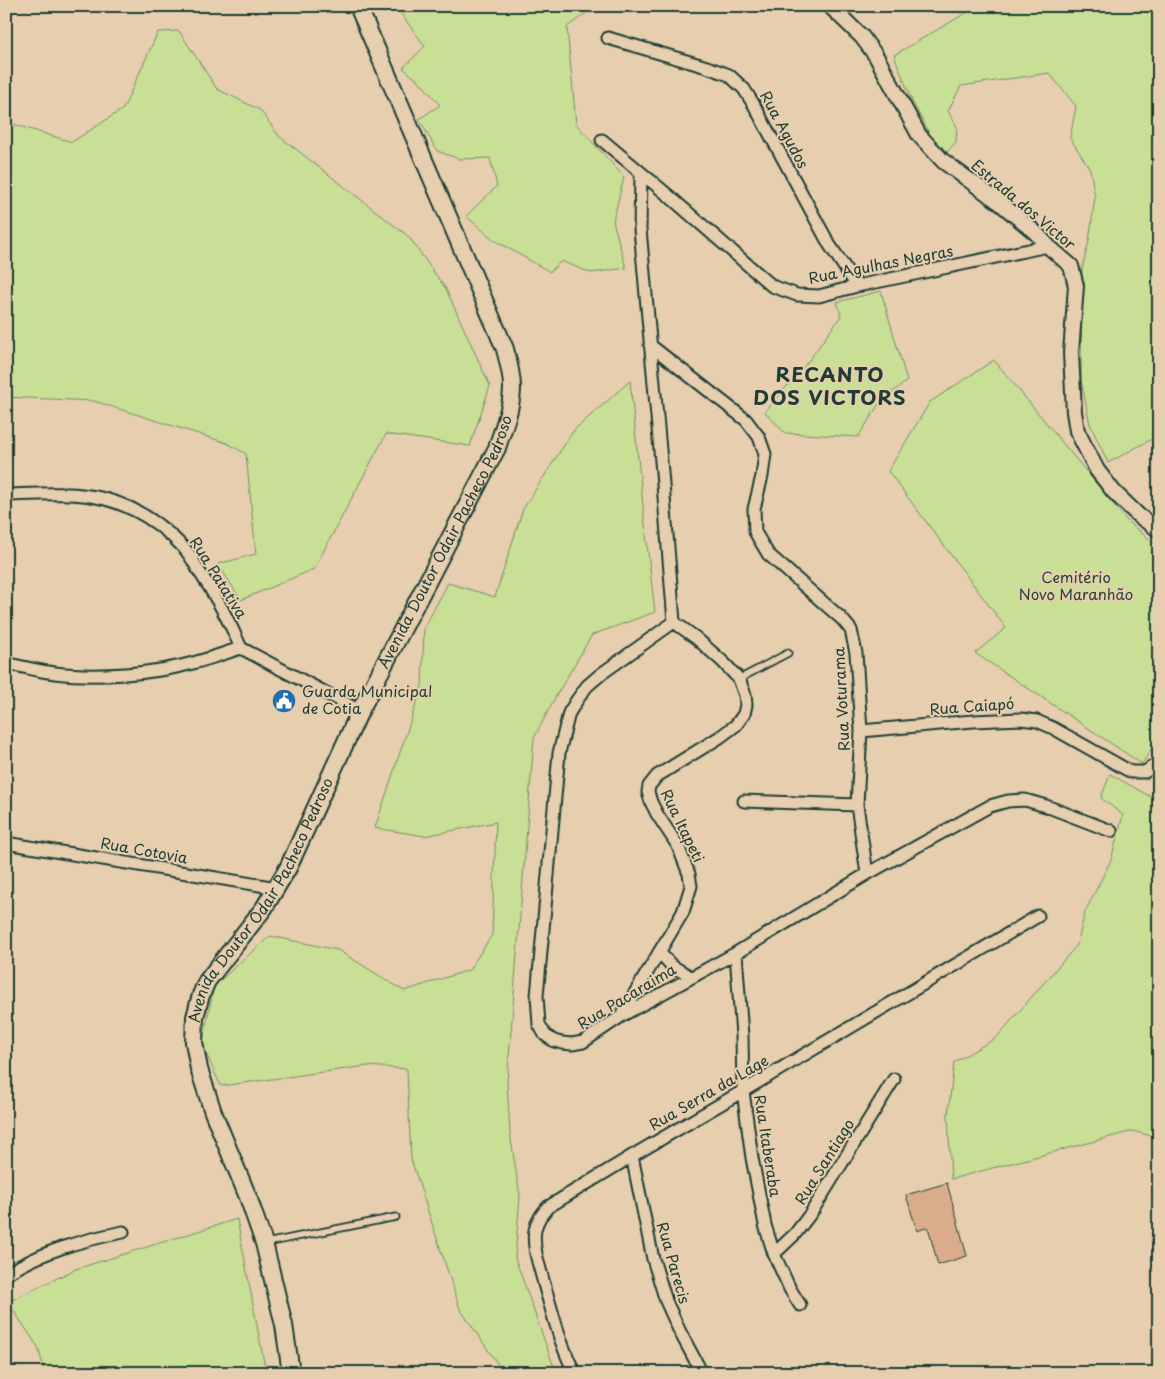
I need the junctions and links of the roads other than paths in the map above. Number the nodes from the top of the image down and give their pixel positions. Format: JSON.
{"nodes":[{"id":1,"x":358,"y":6,"type":"edge"},
{"id":2,"x":830,"y":6,"type":"edge"},
{"id":3,"x":608,"y":38,"type":"dead end"},
{"id":4,"x":602,"y":140,"type":"dead end"},
{"id":5,"x":641,"y":173,"type":"junction"},
{"id":6,"x":1048,"y":246,"type":"junction"},
{"id":7,"x":857,"y":286,"type":"junction"},
{"id":8,"x":650,"y":345,"type":"junction"},
{"id":9,"x":6,"y":495,"type":"edge"},
{"id":10,"x":1159,"y":530,"type":"edge"},
{"id":11,"x":674,"y":622,"type":"junction"},
{"id":12,"x":241,"y":648,"type":"junction"},
{"id":13,"x":788,"y":653,"type":"dead end"},
{"id":14,"x":6,"y":663,"type":"edge"},
{"id":15,"x":739,"y":679,"type":"junction"},
{"id":16,"x":360,"y":711,"type":"junction"},
{"id":17,"x":862,"y":731,"type":"junction"},
{"id":18,"x":1159,"y":762,"type":"edge"},
{"id":19,"x":744,"y":801,"type":"dead end"},
{"id":20,"x":857,"y":805,"type":"junction"},
{"id":21,"x":1111,"y":831,"type":"dead end"},
{"id":22,"x":6,"y":843,"type":"edge"},
{"id":23,"x":867,"y":874,"type":"junction"},
{"id":24,"x":277,"y":888,"type":"junction"},
{"id":25,"x":1038,"y":916,"type":"dead end"},
{"id":26,"x":659,"y":952,"type":"junction"},
{"id":27,"x":736,"y":953,"type":"junction"},
{"id":28,"x":691,"y":977,"type":"junction"},
{"id":29,"x":622,"y":1015,"type":"junction"},
{"id":30,"x":894,"y":1079,"type":"dead end"},
{"id":31,"x":743,"y":1092,"type":"junction"},
{"id":32,"x":632,"y":1156,"type":"junction"},
{"id":33,"x":396,"y":1217,"type":"dead end"},
{"id":34,"x":124,"y":1232,"type":"dead end"},
{"id":35,"x":264,"y":1243,"type":"junction"},
{"id":36,"x":774,"y":1254,"type":"junction"},
{"id":37,"x":6,"y":1274,"type":"edge"},
{"id":38,"x":800,"y":1304,"type":"dead end"},
{"id":39,"x":292,"y":1373,"type":"edge"},
{"id":40,"x":575,"y":1373,"type":"edge"},
{"id":41,"x":702,"y":1373,"type":"edge"}],
"edges":[{"from":1,"to":16,"type":"main road","name":"Avenida Doutor Odair Pacheco Pedroso"},
{"from":2,"to":6,"type":"street","name":"Estrada dos Victor"},
{"from":3,"to":7,"type":"street","name":"Rua Agudos"},
{"from":4,"to":5,"type":"street","name":"Rua Agulhas Negras"},
{"from":5,"to":7,"type":"street","name":"Rua Agulhas Negras"},
{"from":5,"to":8,"type":"street"},
{"from":6,"to":7,"type":"street","name":"Rua Agulhas Negras"},
{"from":6,"to":10,"type":"street","name":"Estrada dos Victor"},
{"from":8,"to":11,"type":"street"},
{"from":8,"to":17,"type":"street","name":"Rua Voturama"},
{"from":9,"to":12,"type":"street","name":"Rua Patativa"},
{"from":11,"to":15,"type":"street","name":"Rua Itapeti"},
{"from":11,"to":29,"type":"street","name":"Rua Pacaraima"},
{"from":12,"to":14,"type":"street"},
{"from":12,"to":16,"type":"street"},
{"from":13,"to":15,"type":"lane"},
{"from":15,"to":26,"type":"street","name":"Rua Itapeti"},
{"from":16,"to":24,"type":"main road","name":"Avenida Doutor Odair Pacheco Pedroso"},
{"from":17,"to":18,"type":"street","name":"Rua Caiapó"},
{"from":17,"to":20,"type":"street","name":"Rua Voturama"},
{"from":19,"to":20,"type":"street"},
{"from":20,"to":23,"type":"street","name":"Rua Voturama"},
{"from":21,"to":23,"type":"street","name":"Rua Pacaraima"},
{"from":22,"to":24,"type":"street","name":"Rua Cotovia"},
{"from":23,"to":27,"type":"street","name":"Rua Pacaraima"},
{"from":24,"to":35,"type":"main road","name":"Avenida Doutor Odair Pacheco Pedroso"},
{"from":25,"to":31,"type":"street","name":"Rua Serra da Lage"},
{"from":26,"to":28,"type":"street"},
{"from":26,"to":29,"type":"street","name":"Rua Itapeti"},
{"from":27,"to":28,"type":"street","name":"Rua Pacaraima"},
{"from":27,"to":31,"type":"street","name":"Rua Itaberaba"},
{"from":28,"to":29,"type":"street","name":"Rua Pacaraima"},
{"from":30,"to":36,"type":"street","name":"Rua Santiago"},
{"from":31,"to":32,"type":"street","name":"Rua Serra da Lage"},
{"from":31,"to":36,"type":"street","name":"Rua Itaberaba"},
{"from":32,"to":40,"type":"street","name":"Rua Serra da Lage"},
{"from":32,"to":41,"type":"street","name":"Rua Parecis"},
{"from":33,"to":35,"type":"lane"},
{"from":34,"to":37,"type":"street"},
{"from":35,"to":39,"type":"main road","name":"Avenida Doutor Odair Pacheco Pedroso"},
{"from":36,"to":38,"type":"street","name":"Rua Itaberaba"}]}
